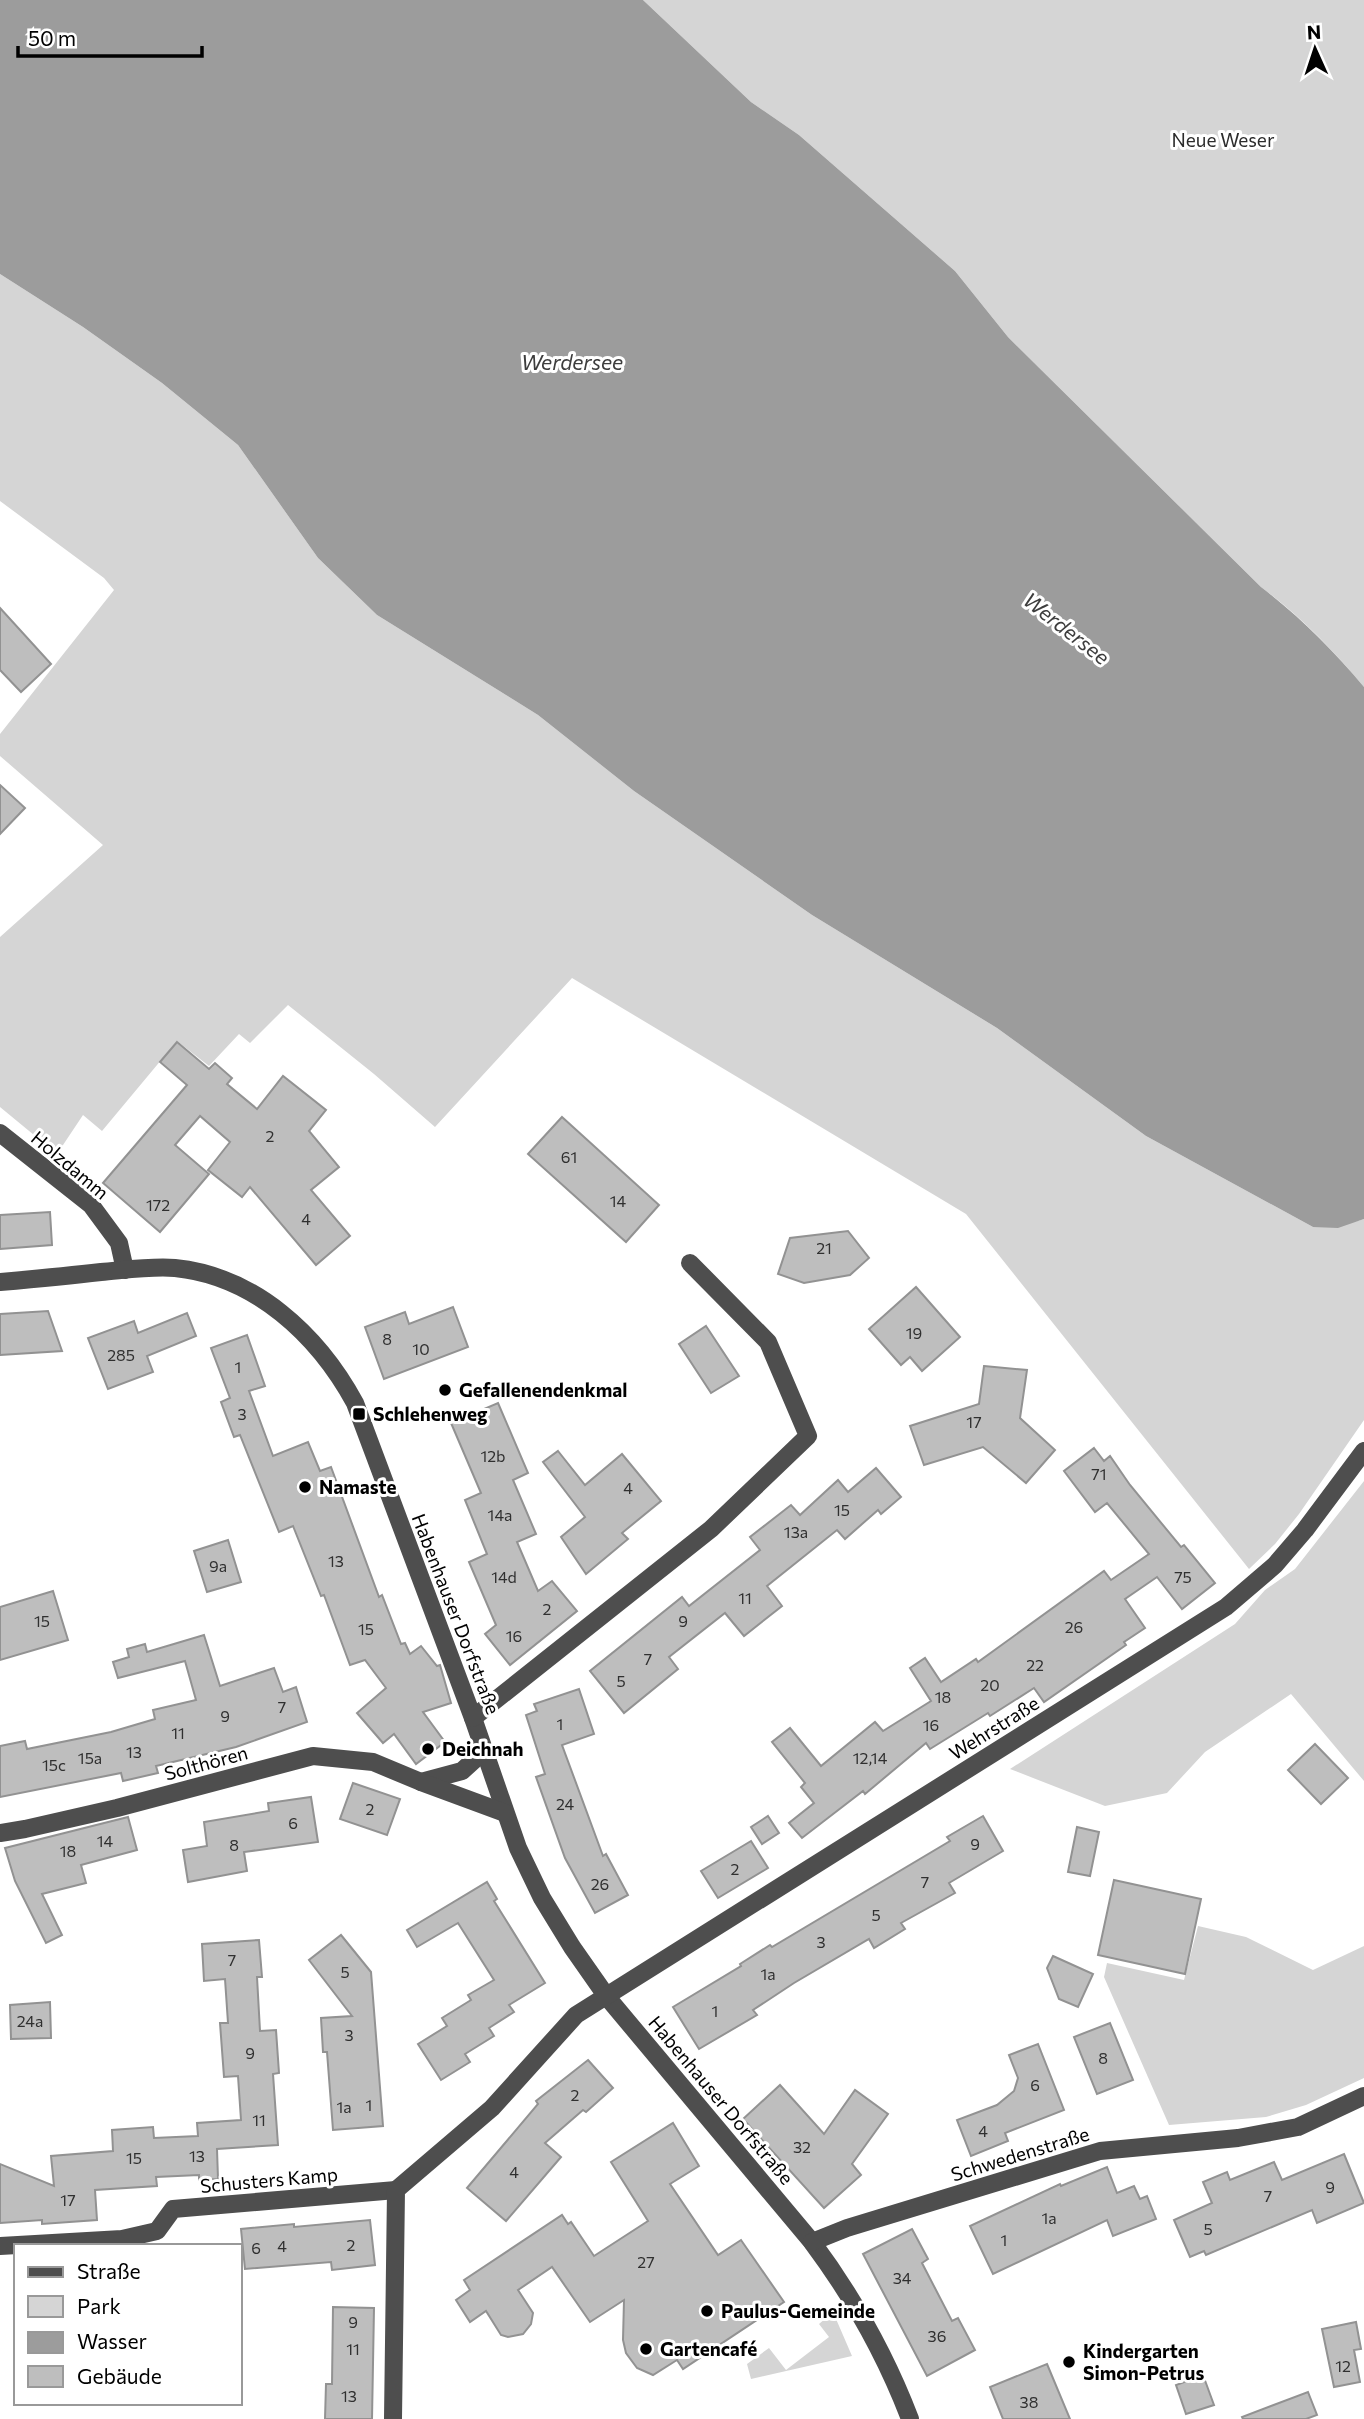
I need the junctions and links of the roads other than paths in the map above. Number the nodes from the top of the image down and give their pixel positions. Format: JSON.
{"nodes":[{"id":1,"x":0,"y":1133,"type":"edge"},
{"id":2,"x":690,"y":1263,"type":"dead end"},
{"id":3,"x":125,"y":1270,"type":"junction"},
{"id":4,"x":0,"y":1282,"type":"edge"},
{"id":5,"x":1364,"y":1451,"type":"edge"},
{"id":6,"x":473,"y":1718,"type":"junction"},
{"id":7,"x":484,"y":1751,"type":"junction"},
{"id":8,"x":421,"y":1782,"type":"junction"},
{"id":9,"x":505,"y":1813,"type":"junction"},
{"id":10,"x":0,"y":1833,"type":"edge"},
{"id":11,"x":607,"y":1997,"type":"junction"},
{"id":12,"x":1364,"y":2095,"type":"edge"},
{"id":13,"x":396,"y":2190,"type":"junction"},
{"id":14,"x":158,"y":2238,"type":"edge"},
{"id":15,"x":812,"y":2242,"type":"junction"},
{"id":16,"x":35,"y":2244,"type":"edge"},
{"id":17,"x":393,"y":2419,"type":"edge"},
{"id":18,"x":910,"y":2419,"type":"edge"}],
"edges":[{"from":1,"to":3,"type":"street","name":"Holzdamm"},
{"from":2,"to":6,"type":"street"},
{"from":3,"to":4,"type":"street","name":"Habenhauser Dorfstraße"},
{"from":3,"to":6,"type":"street","name":"Habenhauser Dorfstraße"},
{"from":5,"to":11,"type":"street","name":"Wehrstraße"},
{"from":6,"to":7,"type":"street","name":"Habenhauser Dorfstraße"},
{"from":7,"to":8,"type":"street"},
{"from":7,"to":9,"type":"street","name":"Habenhauser Dorfstraße"},
{"from":8,"to":9,"type":"street","name":"Solthören"},
{"from":8,"to":10,"type":"street","name":"Solthören"},
{"from":9,"to":11,"type":"street","name":"Habenhauser Dorfstraße"},
{"from":11,"to":13,"type":"street","name":"Wehrstraße"},
{"from":11,"to":15,"type":"street","name":"Habenhauser Dorfstraße"},
{"from":12,"to":15,"type":"street","name":"Schwedenstraße"},
{"from":13,"to":14,"type":"street","name":"Schusters Kamp"},
{"from":13,"to":17,"type":"street"},
{"from":14,"to":16,"type":"street","name":"Schusters Kamp"},
{"from":15,"to":18,"type":"street","name":"Habenhauser Dorfstraße"}]}
